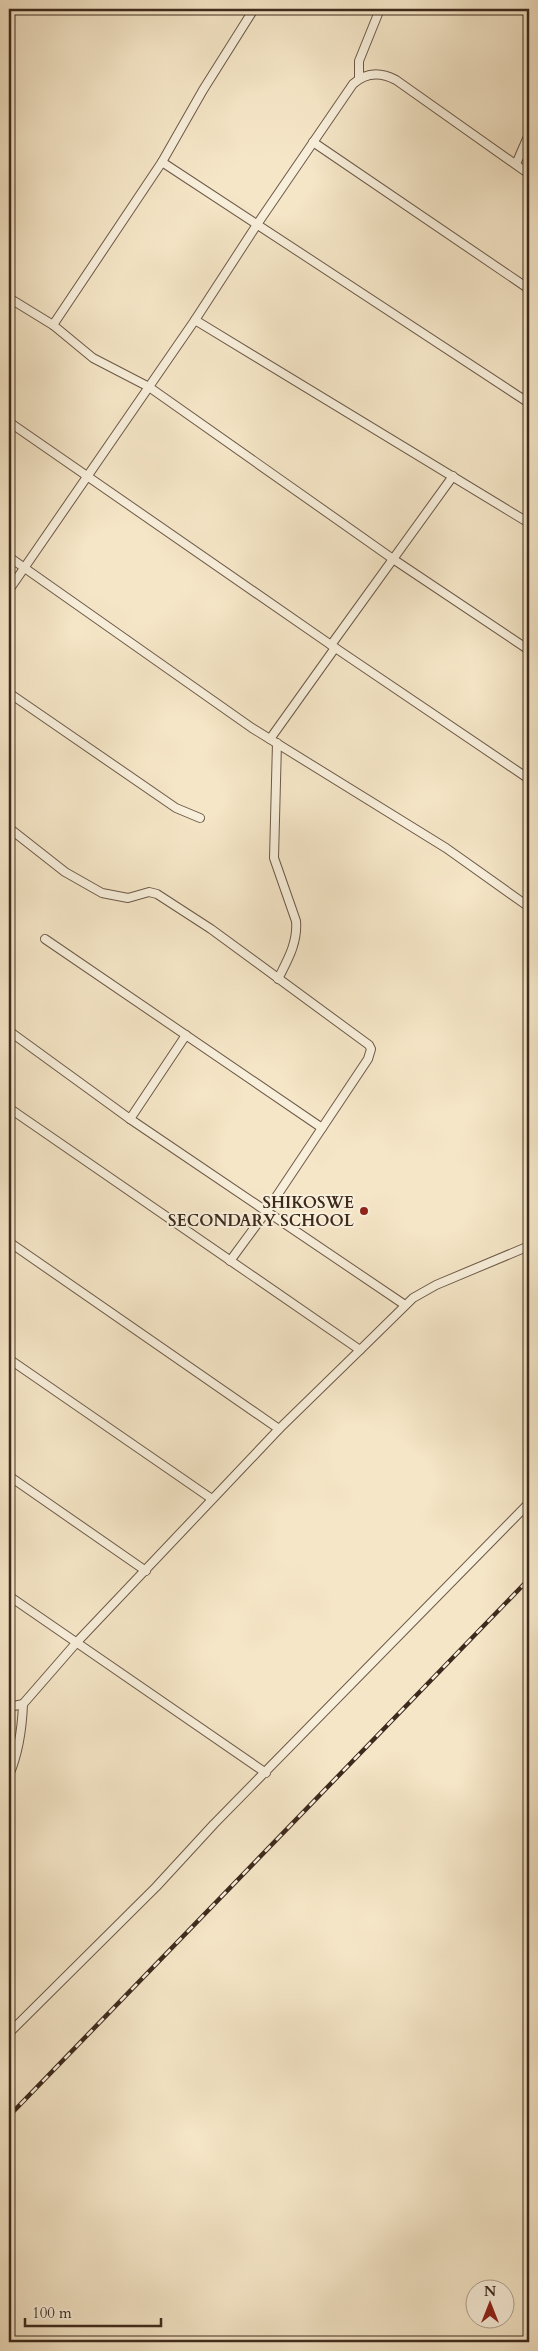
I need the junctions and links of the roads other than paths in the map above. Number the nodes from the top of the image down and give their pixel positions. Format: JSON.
{"nodes":[{"id":1,"x":254,"y":9,"type":"edge"},
{"id":2,"x":380,"y":9,"type":"edge"},
{"id":3,"x":359,"y":78,"type":"junction"},
{"id":4,"x":529,"y":134,"type":"edge"},
{"id":5,"x":313,"y":142,"type":"junction"},
{"id":6,"x":162,"y":162,"type":"junction"},
{"id":7,"x":516,"y":164,"type":"junction"},
{"id":8,"x":529,"y":174,"type":"edge"},
{"id":9,"x":258,"y":223,"type":"junction"},
{"id":10,"x":529,"y":289,"type":"edge"},
{"id":11,"x":9,"y":298,"type":"edge"},
{"id":12,"x":195,"y":320,"type":"junction"},
{"id":13,"x":53,"y":325,"type":"junction"},
{"id":14,"x":149,"y":388,"type":"junction"},
{"id":15,"x":529,"y":403,"type":"edge"},
{"id":16,"x":9,"y":422,"type":"edge"},
{"id":17,"x":87,"y":476,"type":"junction"},
{"id":18,"x":453,"y":476,"type":"junction"},
{"id":19,"x":529,"y":522,"type":"edge"},
{"id":20,"x":9,"y":558,"type":"edge"},
{"id":21,"x":393,"y":559,"type":"junction"},
{"id":22,"x":24,"y":568,"type":"junction"},
{"id":23,"x":9,"y":590,"type":"edge"},
{"id":24,"x":333,"y":647,"type":"junction"},
{"id":25,"x":529,"y":650,"type":"edge"},
{"id":26,"x":9,"y":693,"type":"edge"},
{"id":27,"x":274,"y":741,"type":"junction"},
{"id":28,"x":529,"y":779,"type":"edge"},
{"id":29,"x":200,"y":818,"type":"dead end"},
{"id":30,"x":9,"y":828,"type":"edge"},
{"id":31,"x":529,"y":907,"type":"edge"},
{"id":32,"x":45,"y":940,"type":"dead end"},
{"id":33,"x":278,"y":979,"type":"junction"},
{"id":34,"x":9,"y":1031,"type":"edge"},
{"id":35,"x":186,"y":1036,"type":"junction"},
{"id":36,"x":9,"y":1108,"type":"edge"},
{"id":37,"x":130,"y":1119,"type":"junction"},
{"id":38,"x":322,"y":1128,"type":"junction"},
{"id":39,"x":266,"y":1212,"type":"junction"},
{"id":40,"x":9,"y":1242,"type":"edge"},
{"id":41,"x":529,"y":1246,"type":"edge"},
{"id":42,"x":230,"y":1260,"type":"junction"},
{"id":43,"x":405,"y":1305,"type":"junction"},
{"id":44,"x":360,"y":1350,"type":"junction"},
{"id":45,"x":9,"y":1359,"type":"edge"},
{"id":46,"x":279,"y":1429,"type":"junction"},
{"id":47,"x":9,"y":1476,"type":"edge"},
{"id":48,"x":212,"y":1499,"type":"junction"},
{"id":49,"x":529,"y":1503,"type":"edge"},
{"id":50,"x":146,"y":1571,"type":"junction"},
{"id":51,"x":9,"y":1596,"type":"edge"},
{"id":52,"x":77,"y":1642,"type":"junction"},
{"id":53,"x":23,"y":1704,"type":"junction"},
{"id":54,"x":9,"y":1707,"type":"edge"},
{"id":55,"x":266,"y":1773,"type":"junction"},
{"id":56,"x":9,"y":1776,"type":"edge"},
{"id":57,"x":9,"y":2033,"type":"edge"}],
"edges":[{"from":1,"to":6,"type":"street"},
{"from":2,"to":3,"type":"street"},
{"from":3,"to":5,"type":"street"},
{"from":3,"to":7,"type":"street"},
{"from":4,"to":7,"type":"street"},
{"from":5,"to":9,"type":"street"},
{"from":5,"to":10,"type":"street"},
{"from":6,"to":9,"type":"street"},
{"from":6,"to":13,"type":"street"},
{"from":7,"to":8,"type":"street"},
{"from":9,"to":12,"type":"street"},
{"from":9,"to":15,"type":"street"},
{"from":11,"to":13,"type":"street"},
{"from":12,"to":14,"type":"street"},
{"from":12,"to":18,"type":"street"},
{"from":13,"to":14,"type":"street"},
{"from":14,"to":17,"type":"street"},
{"from":14,"to":21,"type":"street"},
{"from":16,"to":17,"type":"street"},
{"from":17,"to":22,"type":"street"},
{"from":17,"to":24,"type":"street"},
{"from":18,"to":19,"type":"street"},
{"from":18,"to":21,"type":"street"},
{"from":20,"to":22,"type":"street"},
{"from":21,"to":24,"type":"street"},
{"from":21,"to":25,"type":"street"},
{"from":22,"to":23,"type":"street"},
{"from":22,"to":27,"type":"street"},
{"from":24,"to":27,"type":"street"},
{"from":24,"to":28,"type":"street"},
{"from":26,"to":29,"type":"street"},
{"from":27,"to":31,"type":"street"},
{"from":27,"to":33,"type":"street"},
{"from":30,"to":33,"type":"street"},
{"from":32,"to":35,"type":"street"},
{"from":33,"to":38,"type":"street"},
{"from":34,"to":37,"type":"street"},
{"from":35,"to":37,"type":"street"},
{"from":35,"to":38,"type":"street"},
{"from":36,"to":42,"type":"street"},
{"from":37,"to":39,"type":"street"},
{"from":38,"to":39,"type":"street"},
{"from":39,"to":42,"type":"street"},
{"from":39,"to":43,"type":"street"},
{"from":40,"to":46,"type":"street"},
{"from":41,"to":43,"type":"street"},
{"from":42,"to":44,"type":"street"},
{"from":43,"to":44,"type":"street"},
{"from":44,"to":46,"type":"street"},
{"from":45,"to":48,"type":"street"},
{"from":46,"to":48,"type":"street"},
{"from":47,"to":50,"type":"street"},
{"from":48,"to":50,"type":"street"},
{"from":49,"to":55,"type":"street"},
{"from":50,"to":52,"type":"street"},
{"from":51,"to":52,"type":"street"},
{"from":52,"to":53,"type":"street"},
{"from":52,"to":55,"type":"street"},
{"from":53,"to":54,"type":"street"},
{"from":53,"to":56,"type":"street"},
{"from":55,"to":57,"type":"street"}]}
